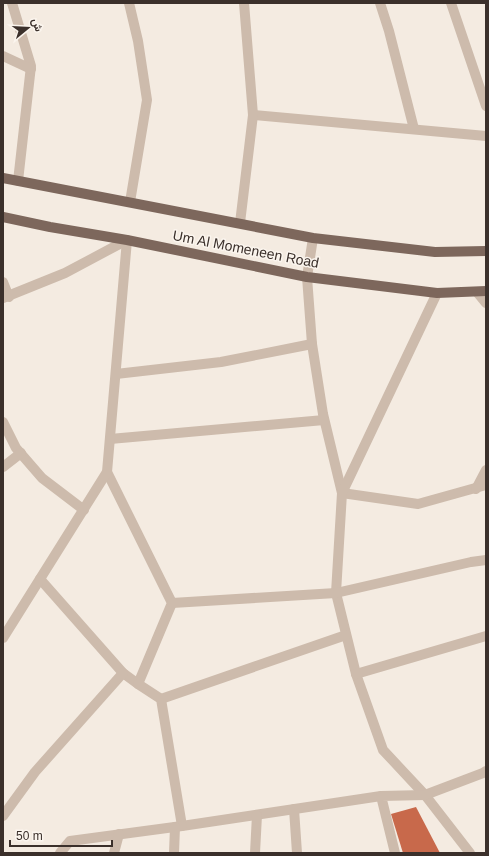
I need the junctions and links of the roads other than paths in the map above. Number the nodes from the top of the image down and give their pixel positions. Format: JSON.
{"nodes":[{"id":1,"x":12,"y":3,"type":"edge"},
{"id":2,"x":129,"y":3,"type":"edge"},
{"id":3,"x":244,"y":3,"type":"edge"},
{"id":4,"x":380,"y":3,"type":"edge"},
{"id":5,"x":451,"y":3,"type":"edge"},
{"id":6,"x":3,"y":56,"type":"edge"},
{"id":7,"x":31,"y":69,"type":"junction"},
{"id":8,"x":486,"y":106,"type":"edge"},
{"id":9,"x":253,"y":115,"type":"junction"},
{"id":10,"x":414,"y":129,"type":"junction"},
{"id":11,"x":486,"y":136,"type":"edge"},
{"id":12,"x":3,"y":178,"type":"edge"},
{"id":13,"x":18,"y":181,"type":"junction"},
{"id":14,"x":130,"y":202,"type":"junction"},
{"id":15,"x":3,"y":217,"type":"edge"},
{"id":16,"x":240,"y":223,"type":"junction"},
{"id":17,"x":313,"y":238,"type":"junction"},
{"id":18,"x":127,"y":240,"type":"junction"},
{"id":19,"x":486,"y":251,"type":"edge"},
{"id":20,"x":307,"y":276,"type":"junction"},
{"id":21,"x":3,"y":282,"type":"edge"},
{"id":22,"x":482,"y":291,"type":"edge"},
{"id":23,"x":437,"y":293,"type":"junction"},
{"id":24,"x":6,"y":297,"type":"edge"},
{"id":25,"x":486,"y":303,"type":"edge"},
{"id":26,"x":312,"y":344,"type":"junction"},
{"id":27,"x":116,"y":374,"type":"junction"},
{"id":28,"x":324,"y":420,"type":"junction"},
{"id":29,"x":3,"y":422,"type":"edge"},
{"id":30,"x":110,"y":439,"type":"junction"},
{"id":31,"x":21,"y":453,"type":"junction"},
{"id":32,"x":3,"y":467,"type":"edge"},
{"id":33,"x":486,"y":470,"type":"edge"},
{"id":34,"x":107,"y":472,"type":"junction"},
{"id":35,"x":486,"y":485,"type":"edge"},
{"id":36,"x":476,"y":489,"type":"junction"},
{"id":37,"x":342,"y":493,"type":"junction"},
{"id":38,"x":84,"y":510,"type":"junction"},
{"id":39,"x":486,"y":560,"type":"edge"},
{"id":40,"x":40,"y":579,"type":"junction"},
{"id":41,"x":336,"y":593,"type":"junction"},
{"id":42,"x":172,"y":603,"type":"junction"},
{"id":43,"x":4,"y":634,"type":"edge"},
{"id":44,"x":346,"y":635,"type":"junction"},
{"id":45,"x":486,"y":636,"type":"edge"},
{"id":46,"x":123,"y":673,"type":"junction"},
{"id":47,"x":356,"y":674,"type":"junction"},
{"id":48,"x":138,"y":684,"type":"junction"},
{"id":49,"x":161,"y":699,"type":"junction"},
{"id":50,"x":486,"y":770,"type":"edge"},
{"id":51,"x":425,"y":795,"type":"junction"},
{"id":52,"x":381,"y":796,"type":"junction"},
{"id":53,"x":294,"y":809,"type":"junction"},
{"id":54,"x":256,"y":815,"type":"junction"},
{"id":55,"x":3,"y":816,"type":"edge"},
{"id":56,"x":179,"y":826,"type":"junction"},
{"id":57,"x":119,"y":834,"type":"junction"},
{"id":58,"x":58,"y":853,"type":"edge"},
{"id":59,"x":114,"y":853,"type":"edge"},
{"id":60,"x":174,"y":853,"type":"edge"},
{"id":61,"x":256,"y":853,"type":"edge"},
{"id":62,"x":297,"y":853,"type":"edge"},
{"id":63,"x":395,"y":853,"type":"edge"},
{"id":64,"x":470,"y":853,"type":"edge"}],
"edges":[{"from":1,"to":7,"type":"street"},
{"from":2,"to":14,"type":"street"},
{"from":3,"to":9,"type":"street"},
{"from":4,"to":10,"type":"street"},
{"from":5,"to":8,"type":"street"},
{"from":6,"to":7,"type":"street"},
{"from":7,"to":13,"type":"street"},
{"from":9,"to":10,"type":"street"},
{"from":9,"to":16,"type":"street"},
{"from":10,"to":11,"type":"street"},
{"from":12,"to":13,"type":"main road","name":"Um Al Momeneen Road"},
{"from":13,"to":14,"type":"main road","name":"Um Al Momeneen Road"},
{"from":14,"to":16,"type":"main road","name":"Um Al Momeneen Road"},
{"from":15,"to":18,"type":"main road","name":"Um Al Momeneen Road"},
{"from":16,"to":17,"type":"main road","name":"Um Al Momeneen Road"},
{"from":17,"to":19,"type":"main road","name":"Um Al Momeneen Road"},
{"from":17,"to":20,"type":"street"},
{"from":18,"to":20,"type":"main road","name":"Um Al Momeneen Road"},
{"from":18,"to":24,"type":"street"},
{"from":18,"to":27,"type":"street"},
{"from":20,"to":23,"type":"main road","name":"Um Al Momeneen Road"},
{"from":20,"to":26,"type":"street"},
{"from":21,"to":24,"type":"street"},
{"from":22,"to":23,"type":"main road","name":"Um Al Momeneen Road"},
{"from":22,"to":25,"type":"street"},
{"from":23,"to":37,"type":"street"},
{"from":26,"to":27,"type":"street"},
{"from":26,"to":28,"type":"street"},
{"from":27,"to":30,"type":"street"},
{"from":28,"to":30,"type":"street"},
{"from":28,"to":37,"type":"street"},
{"from":29,"to":31,"type":"street"},
{"from":30,"to":34,"type":"street"},
{"from":31,"to":32,"type":"street"},
{"from":31,"to":38,"type":"street"},
{"from":33,"to":36,"type":"street"},
{"from":34,"to":38,"type":"street"},
{"from":34,"to":42,"type":"street"},
{"from":35,"to":36,"type":"street"},
{"from":36,"to":37,"type":"street"},
{"from":37,"to":41,"type":"street"},
{"from":38,"to":40,"type":"street"},
{"from":39,"to":41,"type":"street"},
{"from":40,"to":43,"type":"street"},
{"from":40,"to":46,"type":"street"},
{"from":41,"to":42,"type":"street"},
{"from":41,"to":44,"type":"street"},
{"from":42,"to":48,"type":"street"},
{"from":44,"to":47,"type":"street"},
{"from":44,"to":49,"type":"street"},
{"from":45,"to":47,"type":"street"},
{"from":46,"to":48,"type":"street"},
{"from":46,"to":55,"type":"street"},
{"from":47,"to":51,"type":"street"},
{"from":48,"to":49,"type":"street"},
{"from":49,"to":56,"type":"street"},
{"from":50,"to":51,"type":"street"},
{"from":51,"to":52,"type":"street"},
{"from":51,"to":64,"type":"street"},
{"from":52,"to":53,"type":"street"},
{"from":52,"to":63,"type":"street"},
{"from":53,"to":54,"type":"street"},
{"from":53,"to":62,"type":"street"},
{"from":54,"to":56,"type":"street"},
{"from":54,"to":61,"type":"street"},
{"from":56,"to":57,"type":"street"},
{"from":56,"to":60,"type":"street"},
{"from":57,"to":58,"type":"street"},
{"from":57,"to":59,"type":"street"}]}
